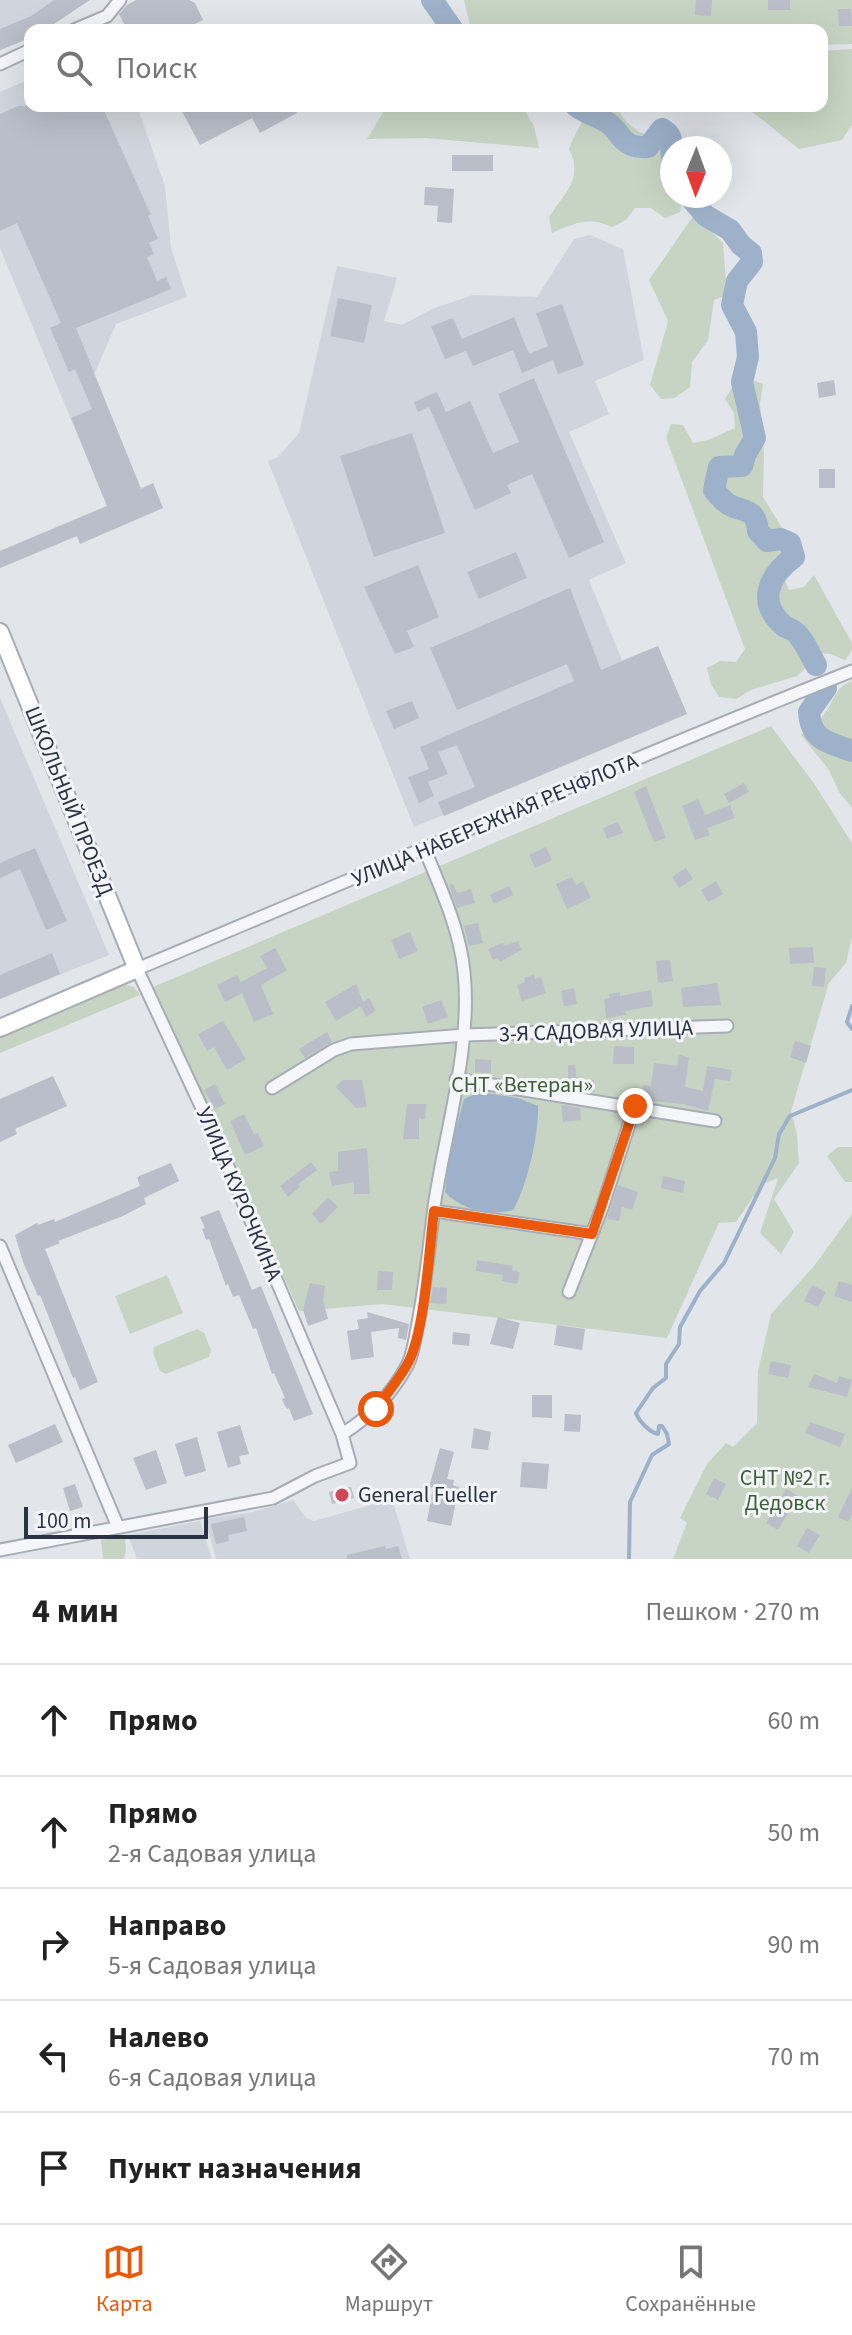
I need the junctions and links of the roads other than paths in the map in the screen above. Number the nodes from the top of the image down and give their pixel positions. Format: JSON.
{"nodes":[{"id":1,"x":120,"y":0,"type":"edge"},
{"id":2,"x":88,"y":24,"type":"edge"},
{"id":3,"x":24,"y":53,"type":"edge"},
{"id":4,"x":0,"y":64,"type":"edge"},
{"id":5,"x":0,"y":632,"type":"edge"},
{"id":6,"x":852,"y":671,"type":"edge"},
{"id":7,"x":425,"y":850,"type":"junction"},
{"id":8,"x":137,"y":969,"type":"junction"},
{"id":9,"x":727,"y":1026,"type":"dead end"},
{"id":10,"x":0,"y":1028,"type":"edge"},
{"id":11,"x":465,"y":1035,"type":"junction"},
{"id":12,"x":456,"y":1079,"type":"junction"},
{"id":13,"x":272,"y":1088,"type":"dead end"},
{"id":14,"x":635,"y":1106,"type":"junction"},
{"id":15,"x":715,"y":1121,"type":"dead end"},
{"id":16,"x":434,"y":1211,"type":"junction"},
{"id":17,"x":592,"y":1234,"type":"junction"},
{"id":18,"x":0,"y":1246,"type":"edge"},
{"id":19,"x":569,"y":1292,"type":"dead end"},
{"id":20,"x":339,"y":1428,"type":"junction"},
{"id":21,"x":118,"y":1527,"type":"junction"},
{"id":22,"x":0,"y":1550,"type":"edge"}],
"edges":[{"from":1,"to":2,"type":"street"},
{"from":3,"to":4,"type":"street"},
{"from":5,"to":8,"type":"street","name":"ШКОЛЬНЫЙ ПРОЕЗД"},
{"from":6,"to":7,"type":"street","name":"УЛИЦА НАБЕРЕЖНАЯ РЕЧФЛОТА"},
{"from":7,"to":8,"type":"street","name":"УЛИЦА НАБЕРЕЖНАЯ РЕЧФЛОТА"},
{"from":7,"to":11,"type":"street"},
{"from":8,"to":10,"type":"street"},
{"from":8,"to":20,"type":"street","name":"УЛИЦА КУРОЧКИНА"},
{"from":9,"to":11,"type":"street","name":"3-Я САДОВАЯ УЛИЦА"},
{"from":11,"to":12,"type":"street"},
{"from":11,"to":13,"type":"street","name":"3-Я САДОВАЯ УЛИЦА"},
{"from":12,"to":14,"type":"street"},
{"from":12,"to":16,"type":"street"},
{"from":14,"to":15,"type":"street"},
{"from":14,"to":17,"type":"street"},
{"from":16,"to":17,"type":"street"},
{"from":16,"to":20,"type":"street"},
{"from":17,"to":19,"type":"street"},
{"from":18,"to":21,"type":"street"},
{"from":20,"to":21,"type":"street"},
{"from":21,"to":22,"type":"street"}]}
